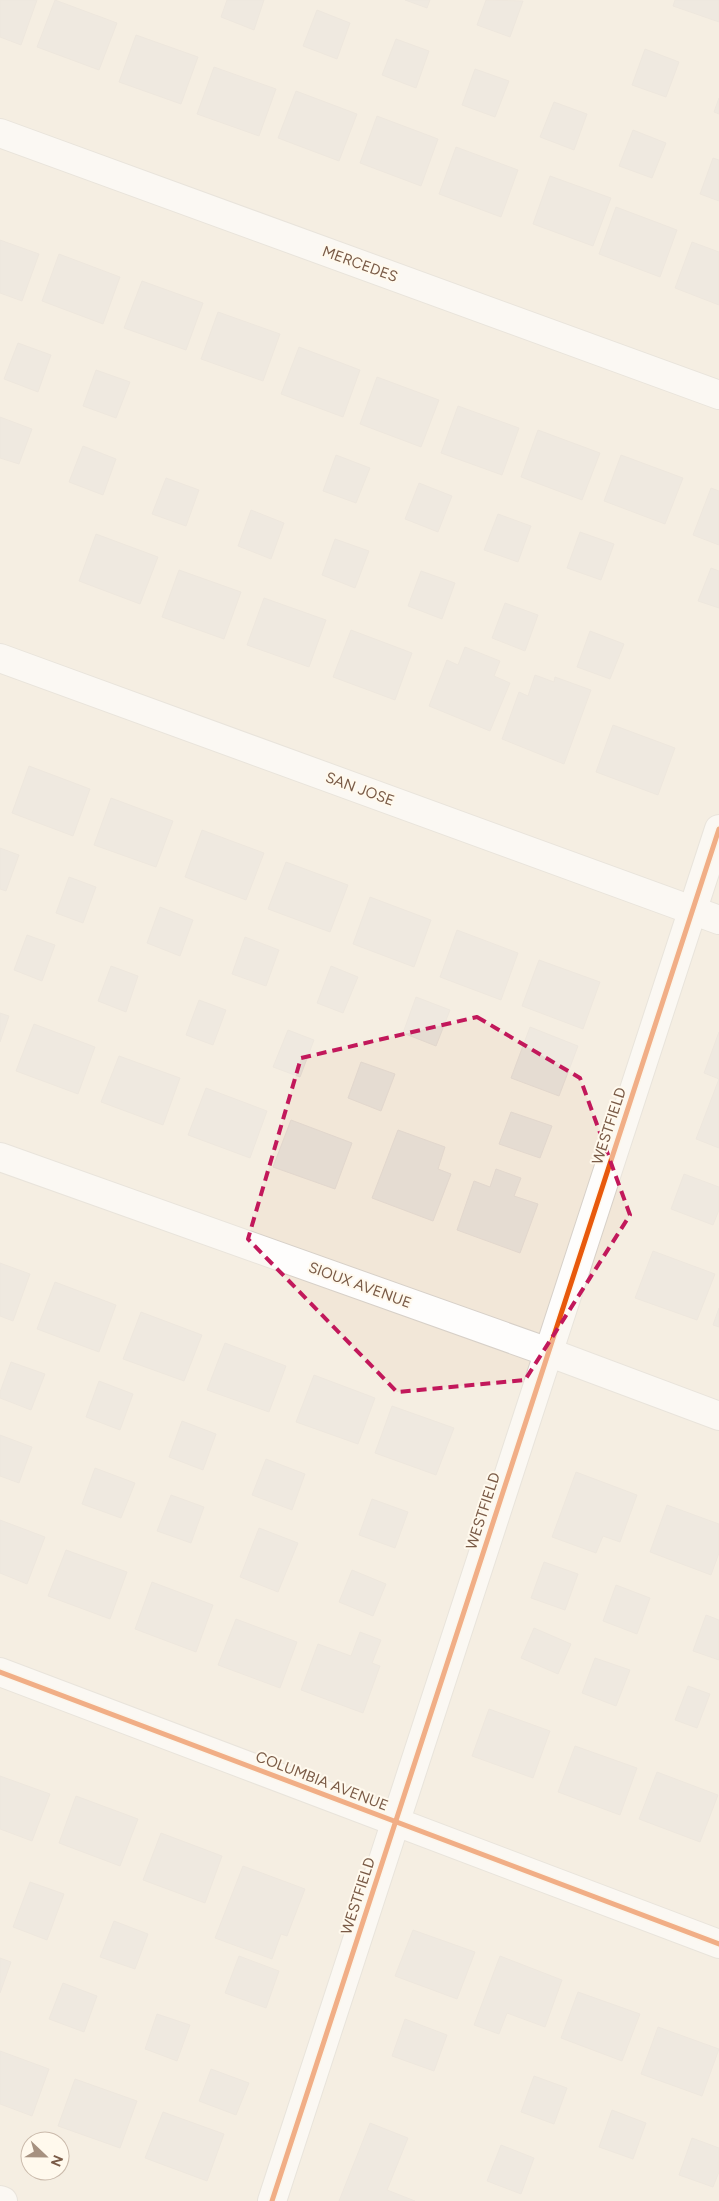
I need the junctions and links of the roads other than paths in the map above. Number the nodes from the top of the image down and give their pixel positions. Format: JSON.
{"nodes":[{"id":1,"x":0,"y":133,"type":"edge"},
{"id":2,"x":719,"y":396,"type":"edge"},
{"id":3,"x":0,"y":658,"type":"edge"},
{"id":4,"x":719,"y":829,"type":"edge"},
{"id":5,"x":692,"y":910,"type":"junction"},
{"id":6,"x":719,"y":920,"type":"edge"},
{"id":7,"x":0,"y":1157,"type":"edge"},
{"id":8,"x":548,"y":1352,"type":"junction"},
{"id":9,"x":719,"y":1416,"type":"edge"},
{"id":10,"x":0,"y":1672,"type":"edge"},
{"id":11,"x":396,"y":1823,"type":"junction"},
{"id":12,"x":719,"y":1944,"type":"edge"},
{"id":13,"x":272,"y":2201,"type":"edge"}],
"edges":[{"from":1,"to":2,"type":"street","name":"MERCEDES"},
{"from":3,"to":5,"type":"street","name":"SAN JOSE"},
{"from":4,"to":5,"type":"street","name":"WESTFIELD"},
{"from":5,"to":6,"type":"street","name":"SAN JOSE"},
{"from":5,"to":8,"type":"street","name":"WESTFIELD"},
{"from":7,"to":8,"type":"street","name":"SIOUX AVENUE"},
{"from":8,"to":9,"type":"street","name":"SIOUX AVENUE"},
{"from":8,"to":11,"type":"street","name":"WESTFIELD"},
{"from":10,"to":11,"type":"street","name":"COLUMBIA AVENUE"},
{"from":11,"to":12,"type":"street","name":"COLUMBIA AVENUE"},
{"from":11,"to":13,"type":"street","name":"WESTFIELD"}]}
